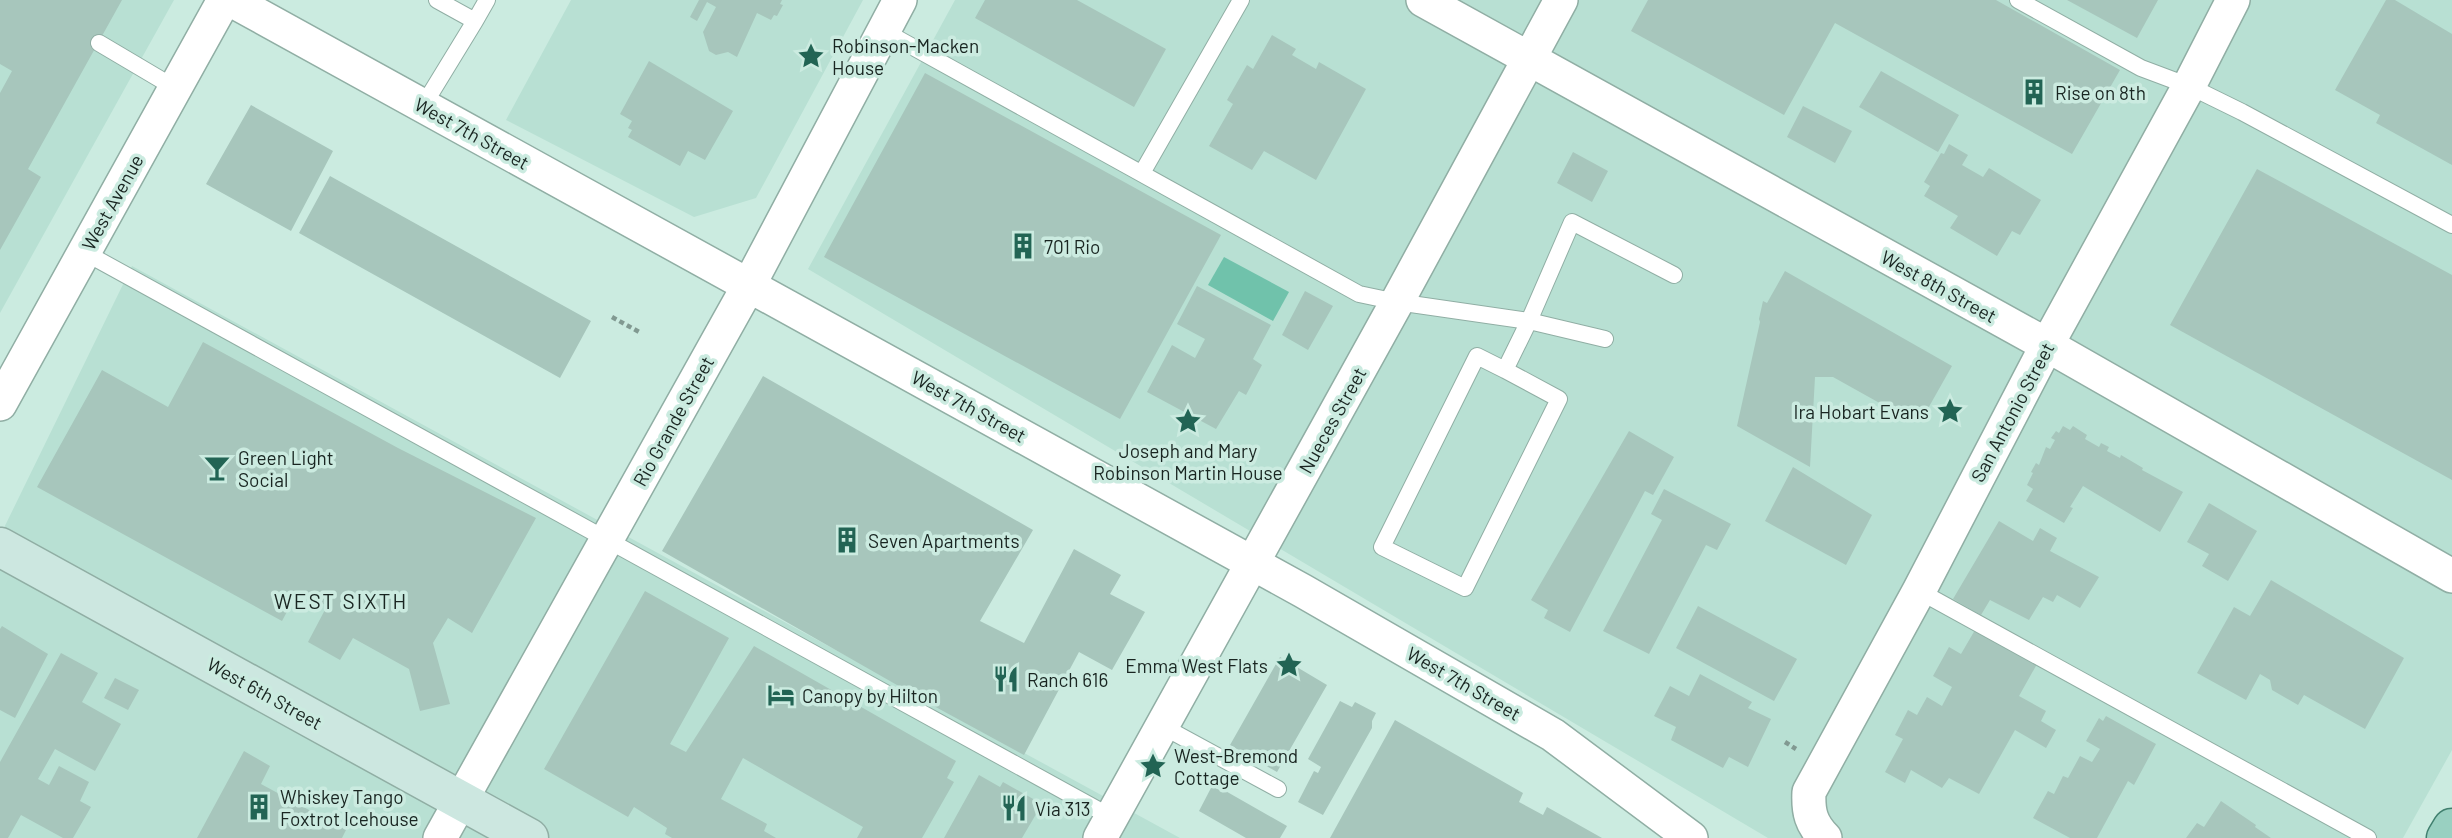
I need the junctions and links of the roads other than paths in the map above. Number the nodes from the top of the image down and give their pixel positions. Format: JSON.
{"nodes":[{"id":1,"x":224,"y":0,"type":"edge"},
{"id":2,"x":231,"y":0,"type":"edge"},
{"id":3,"x":437,"y":0,"type":"edge"},
{"id":4,"x":487,"y":0,"type":"edge"},
{"id":5,"x":900,"y":0,"type":"edge"},
{"id":6,"x":1241,"y":0,"type":"edge"},
{"id":7,"x":1423,"y":0,"type":"edge"},
{"id":8,"x":1561,"y":0,"type":"edge"},
{"id":9,"x":2018,"y":0,"type":"edge"},
{"id":10,"x":2233,"y":0,"type":"edge"},
{"id":11,"x":475,"y":20,"type":"junction"},
{"id":12,"x":884,"y":31,"type":"junction"},
{"id":13,"x":99,"y":43,"type":"dead end"},
{"id":14,"x":1527,"y":59,"type":"junction"},
{"id":15,"x":2189,"y":86,"type":"junction"},
{"id":16,"x":175,"y":88,"type":"junction"},
{"id":17,"x":424,"y":106,"type":"junction"},
{"id":18,"x":1142,"y":173,"type":"junction"},
{"id":19,"x":2452,"y":225,"type":"edge"},
{"id":20,"x":85,"y":252,"type":"junction"},
{"id":21,"x":1674,"y":275,"type":"dead end"},
{"id":22,"x":749,"y":285,"type":"junction"},
{"id":23,"x":1397,"y":302,"type":"junction"},
{"id":24,"x":1529,"y":321,"type":"junction"},
{"id":25,"x":1605,"y":339,"type":"dead end"},
{"id":26,"x":2047,"y":345,"type":"junction"},
{"id":27,"x":1505,"y":370,"type":"junction"},
{"id":28,"x":0,"y":404,"type":"edge"},
{"id":29,"x":608,"y":540,"type":"junction"},
{"id":30,"x":0,"y":547,"type":"edge"},
{"id":31,"x":1253,"y":562,"type":"junction"},
{"id":32,"x":2452,"y":576,"type":"edge"},
{"id":33,"x":1919,"y":592,"type":"junction"},
{"id":34,"x":1162,"y":726,"type":"junction"},
{"id":35,"x":1278,"y":789,"type":"dead end"},
{"id":36,"x":462,"y":801,"type":"junction"},
{"id":37,"x":1106,"y":828,"type":"edge"},
{"id":38,"x":2452,"y":828,"type":"edge"},
{"id":39,"x":1820,"y":833,"type":"edge"},
{"id":40,"x":440,"y":838,"type":"edge"},
{"id":41,"x":529,"y":838,"type":"edge"},
{"id":42,"x":1691,"y":838,"type":"edge"},
{"id":43,"x":2368,"y":838,"type":"edge"},
{"id":44,"x":2446,"y":838,"type":"edge"}],
"edges":[{"from":1,"to":16,"type":"street","name":"West Avenue"},
{"from":2,"to":17,"type":"street","name":"West 7th Street"},
{"from":3,"to":11,"type":"lane"},
{"from":4,"to":11,"type":"lane"},
{"from":5,"to":12,"type":"street","name":"Rio Grande Street"},
{"from":6,"to":18,"type":"lane"},
{"from":7,"to":14,"type":"street","name":"West 8th Street"},
{"from":8,"to":14,"type":"street","name":"Nueces Street"},
{"from":9,"to":15,"type":"lane"},
{"from":10,"to":15,"type":"street","name":"San Antonio Street"},
{"from":11,"to":17,"type":"lane"},
{"from":12,"to":18,"type":"lane"},
{"from":12,"to":22,"type":"street","name":"Rio Grande Street"},
{"from":13,"to":16,"type":"lane"},
{"from":14,"to":23,"type":"street","name":"Nueces Street"},
{"from":14,"to":26,"type":"street","name":"West 8th Street"},
{"from":15,"to":19,"type":"lane"},
{"from":15,"to":26,"type":"street","name":"San Antonio Street"},
{"from":16,"to":20,"type":"street","name":"West Avenue"},
{"from":17,"to":22,"type":"street","name":"West 7th Street"},
{"from":18,"to":23,"type":"lane"},
{"from":20,"to":28,"type":"street","name":"West Avenue"},
{"from":20,"to":29,"type":"lane"},
{"from":21,"to":24,"type":"lane"},
{"from":22,"to":29,"type":"street","name":"Rio Grande Street"},
{"from":22,"to":31,"type":"street","name":"West 7th Street"},
{"from":23,"to":24,"type":"lane"},
{"from":23,"to":31,"type":"street","name":"Nueces Street"},
{"from":24,"to":25,"type":"lane"},
{"from":24,"to":27,"type":"lane"},
{"from":26,"to":32,"type":"street","name":"West 8th Street"},
{"from":26,"to":33,"type":"street","name":"San Antonio Street"},
{"from":27,"to":27,"type":"lane"},
{"from":29,"to":36,"type":"street","name":"Rio Grande Street"},
{"from":29,"to":37,"type":"lane"},
{"from":30,"to":36,"type":"main road","name":"West 6th Street"},
{"from":31,"to":34,"type":"street","name":"Nueces Street"},
{"from":31,"to":42,"type":"street","name":"West 7th Street"},
{"from":33,"to":39,"type":"street","name":"San Antonio Street"},
{"from":33,"to":43,"type":"lane"},
{"from":34,"to":35,"type":"lane"},
{"from":34,"to":37,"type":"street","name":"Nueces Street"},
{"from":36,"to":40,"type":"street","name":"Rio Grande Street"},
{"from":36,"to":41,"type":"main road","name":"West 6th Street"},
{"from":38,"to":44,"type":"main road"}]}
